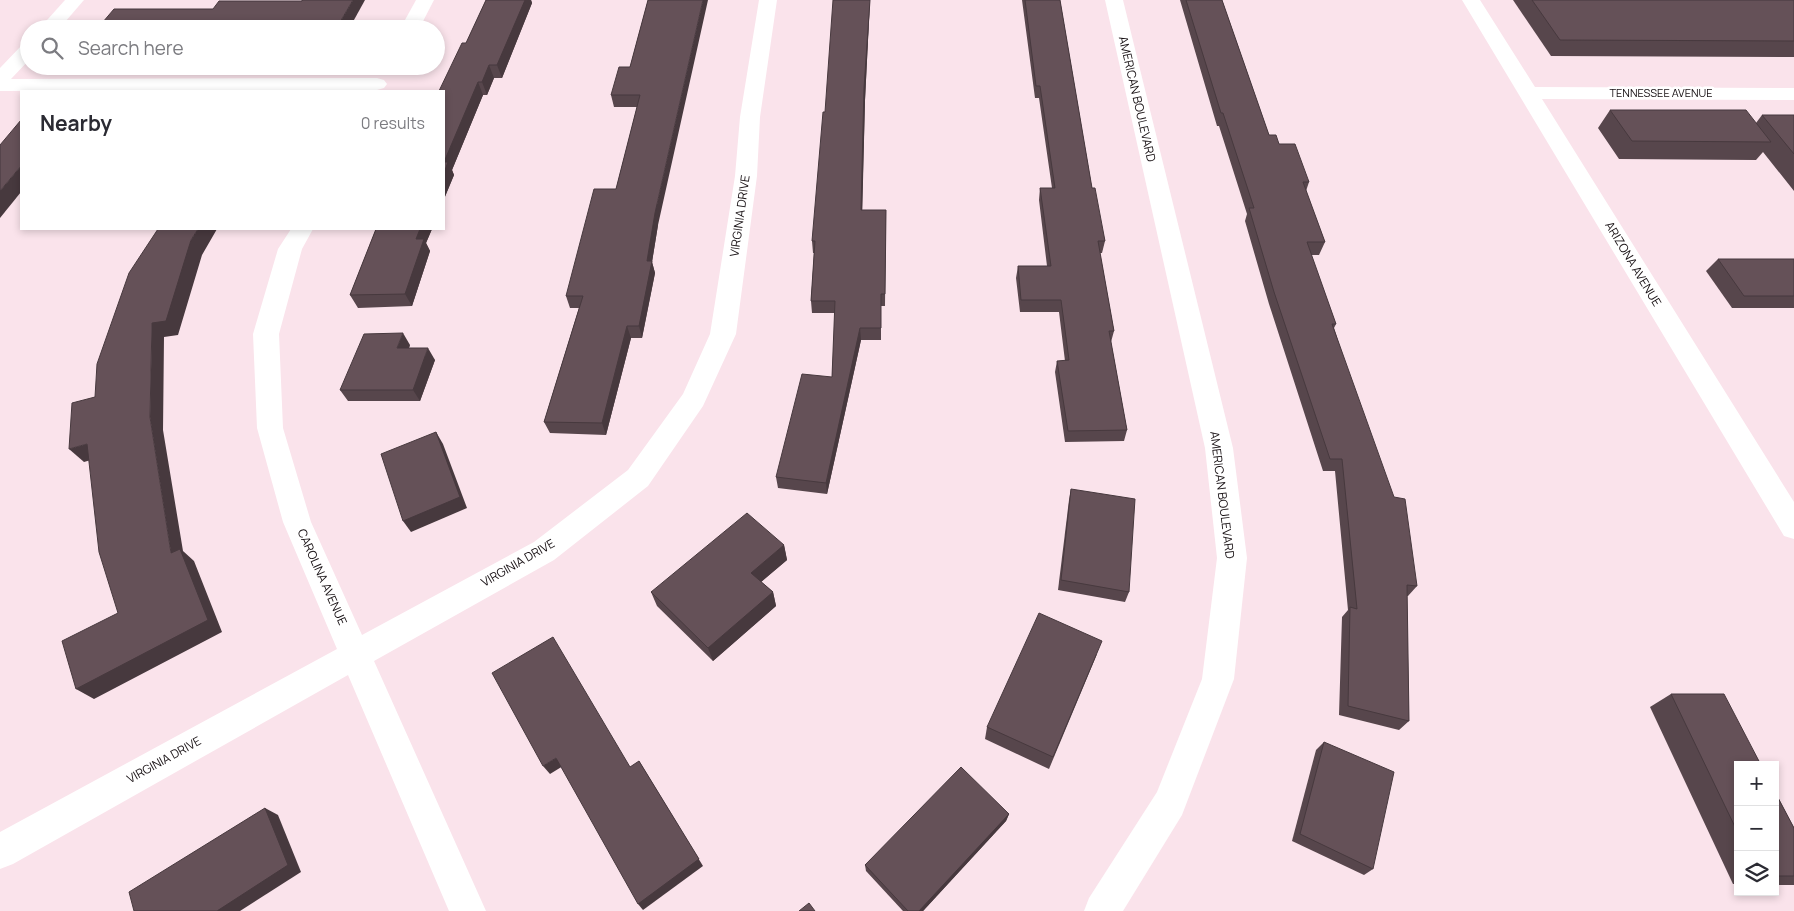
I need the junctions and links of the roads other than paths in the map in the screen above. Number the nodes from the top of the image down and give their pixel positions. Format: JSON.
{"nodes":[{"id":1,"x":75,"y":0,"type":"edge"},
{"id":2,"x":425,"y":0,"type":"edge"},
{"id":3,"x":768,"y":0,"type":"edge"},
{"id":4,"x":1114,"y":0,"type":"edge"},
{"id":5,"x":1471,"y":0,"type":"edge"},
{"id":6,"x":56,"y":20,"type":"edge"},
{"id":7,"x":414,"y":20,"type":"edge"},
{"id":8,"x":20,"y":58,"type":"edge"},
{"id":9,"x":382,"y":75,"type":"edge"},
{"id":10,"x":0,"y":79,"type":"edge"},
{"id":11,"x":0,"y":85,"type":"edge"},
{"id":12,"x":375,"y":88,"type":"edge"},
{"id":13,"x":1528,"y":93,"type":"junction"},
{"id":14,"x":1794,"y":94,"type":"edge"},
{"id":15,"x":301,"y":230,"type":"edge"},
{"id":16,"x":1794,"y":527,"type":"edge"},
{"id":17,"x":355,"y":654,"type":"junction"},
{"id":18,"x":0,"y":851,"type":"edge"},
{"id":19,"x":468,"y":911,"type":"edge"},
{"id":20,"x":1102,"y":911,"type":"edge"}],
"edges":[{"from":1,"to":6,"type":"street"},
{"from":2,"to":7,"type":"street"},
{"from":3,"to":17,"type":"street","name":"VIRGINIA DRIVE"},
{"from":4,"to":20,"type":"street","name":"AMERICAN BOULEVARD"},
{"from":5,"to":13,"type":"street","name":"ARIZONA AVENUE"},
{"from":8,"to":10,"type":"street"},
{"from":9,"to":12,"type":"street"},
{"from":11,"to":12,"type":"street"},
{"from":13,"to":14,"type":"street","name":"TENNESSEE AVENUE"},
{"from":13,"to":16,"type":"street","name":"ARIZONA AVENUE"},
{"from":15,"to":17,"type":"street","name":"CAROLINA AVENUE"},
{"from":17,"to":18,"type":"street","name":"VIRGINIA DRIVE"},
{"from":17,"to":19,"type":"street","name":"CAROLINA AVENUE"}]}
